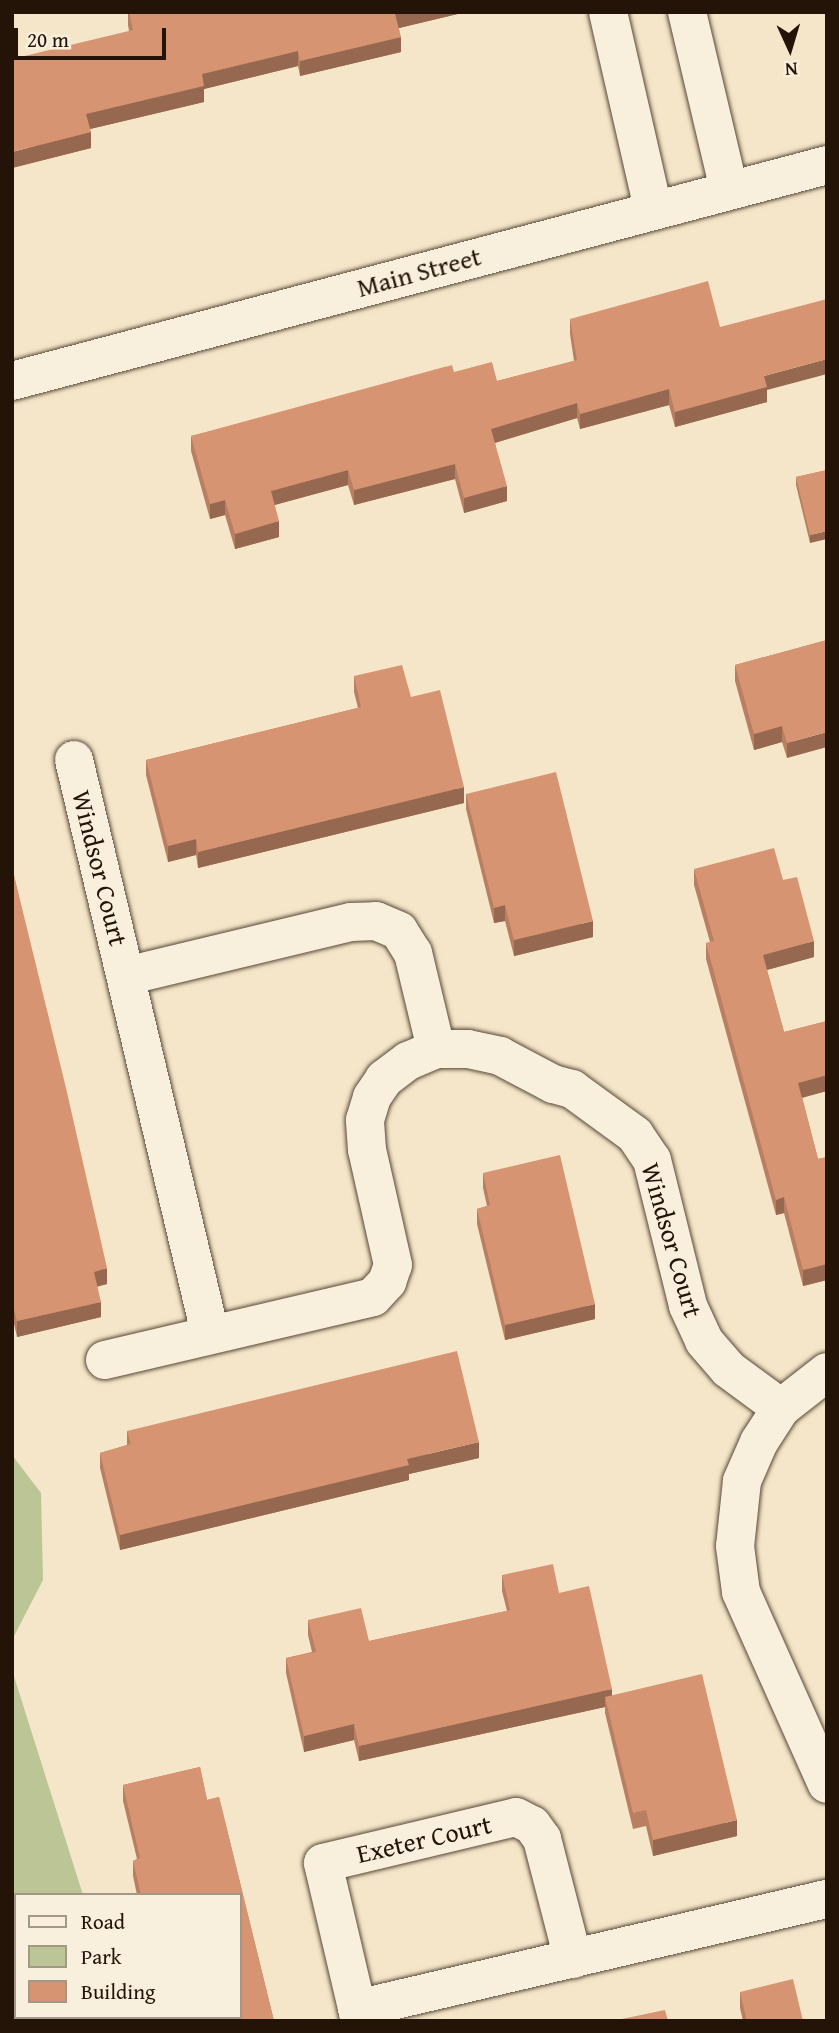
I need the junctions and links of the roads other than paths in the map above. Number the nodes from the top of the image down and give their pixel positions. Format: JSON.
{"nodes":[{"id":1,"x":608,"y":12,"type":"edge"},
{"id":2,"x":687,"y":12,"type":"edge"},
{"id":3,"x":827,"y":164,"type":"edge"},
{"id":4,"x":729,"y":188,"type":"junction"},
{"id":5,"x":653,"y":209,"type":"junction"},
{"id":6,"x":12,"y":381,"type":"edge"},
{"id":7,"x":74,"y":760,"type":"dead end"},
{"id":8,"x":126,"y":976,"type":"junction"},
{"id":9,"x":436,"y":1049,"type":"junction"},
{"id":10,"x":210,"y":1334,"type":"junction"},
{"id":11,"x":105,"y":1360,"type":"dead end"},
{"id":12,"x":827,"y":1372,"type":"edge"},
{"id":13,"x":781,"y":1408,"type":"junction"},
{"id":14,"x":812,"y":1722,"type":"edge"},
{"id":15,"x":827,"y":1784,"type":"edge"},
{"id":16,"x":827,"y":1899,"type":"edge"},
{"id":17,"x":573,"y":1959,"type":"junction"},
{"id":18,"x":358,"y":2015,"type":"edge"}],
"edges":[{"from":1,"to":5,"type":"street"},
{"from":2,"to":4,"type":"street"},
{"from":3,"to":4,"type":"street","name":"Main Street"},
{"from":4,"to":5,"type":"street","name":"Main Street"},
{"from":5,"to":6,"type":"street","name":"Main Street"},
{"from":7,"to":8,"type":"street","name":"Windsor Court"},
{"from":8,"to":9,"type":"street","name":"Windsor Court"},
{"from":8,"to":10,"type":"street","name":"Windsor Court"},
{"from":9,"to":10,"type":"street","name":"Windsor Court"},
{"from":9,"to":13,"type":"street","name":"Windsor Court"},
{"from":10,"to":11,"type":"street","name":"Windsor Court"},
{"from":12,"to":13,"type":"street"},
{"from":13,"to":14,"type":"street"},
{"from":14,"to":15,"type":"street"},
{"from":16,"to":17,"type":"street","name":"Exeter Court"},
{"from":17,"to":18,"type":"street","name":"Exeter Court"},
{"from":17,"to":18,"type":"street","name":"Exeter Court"}]}
